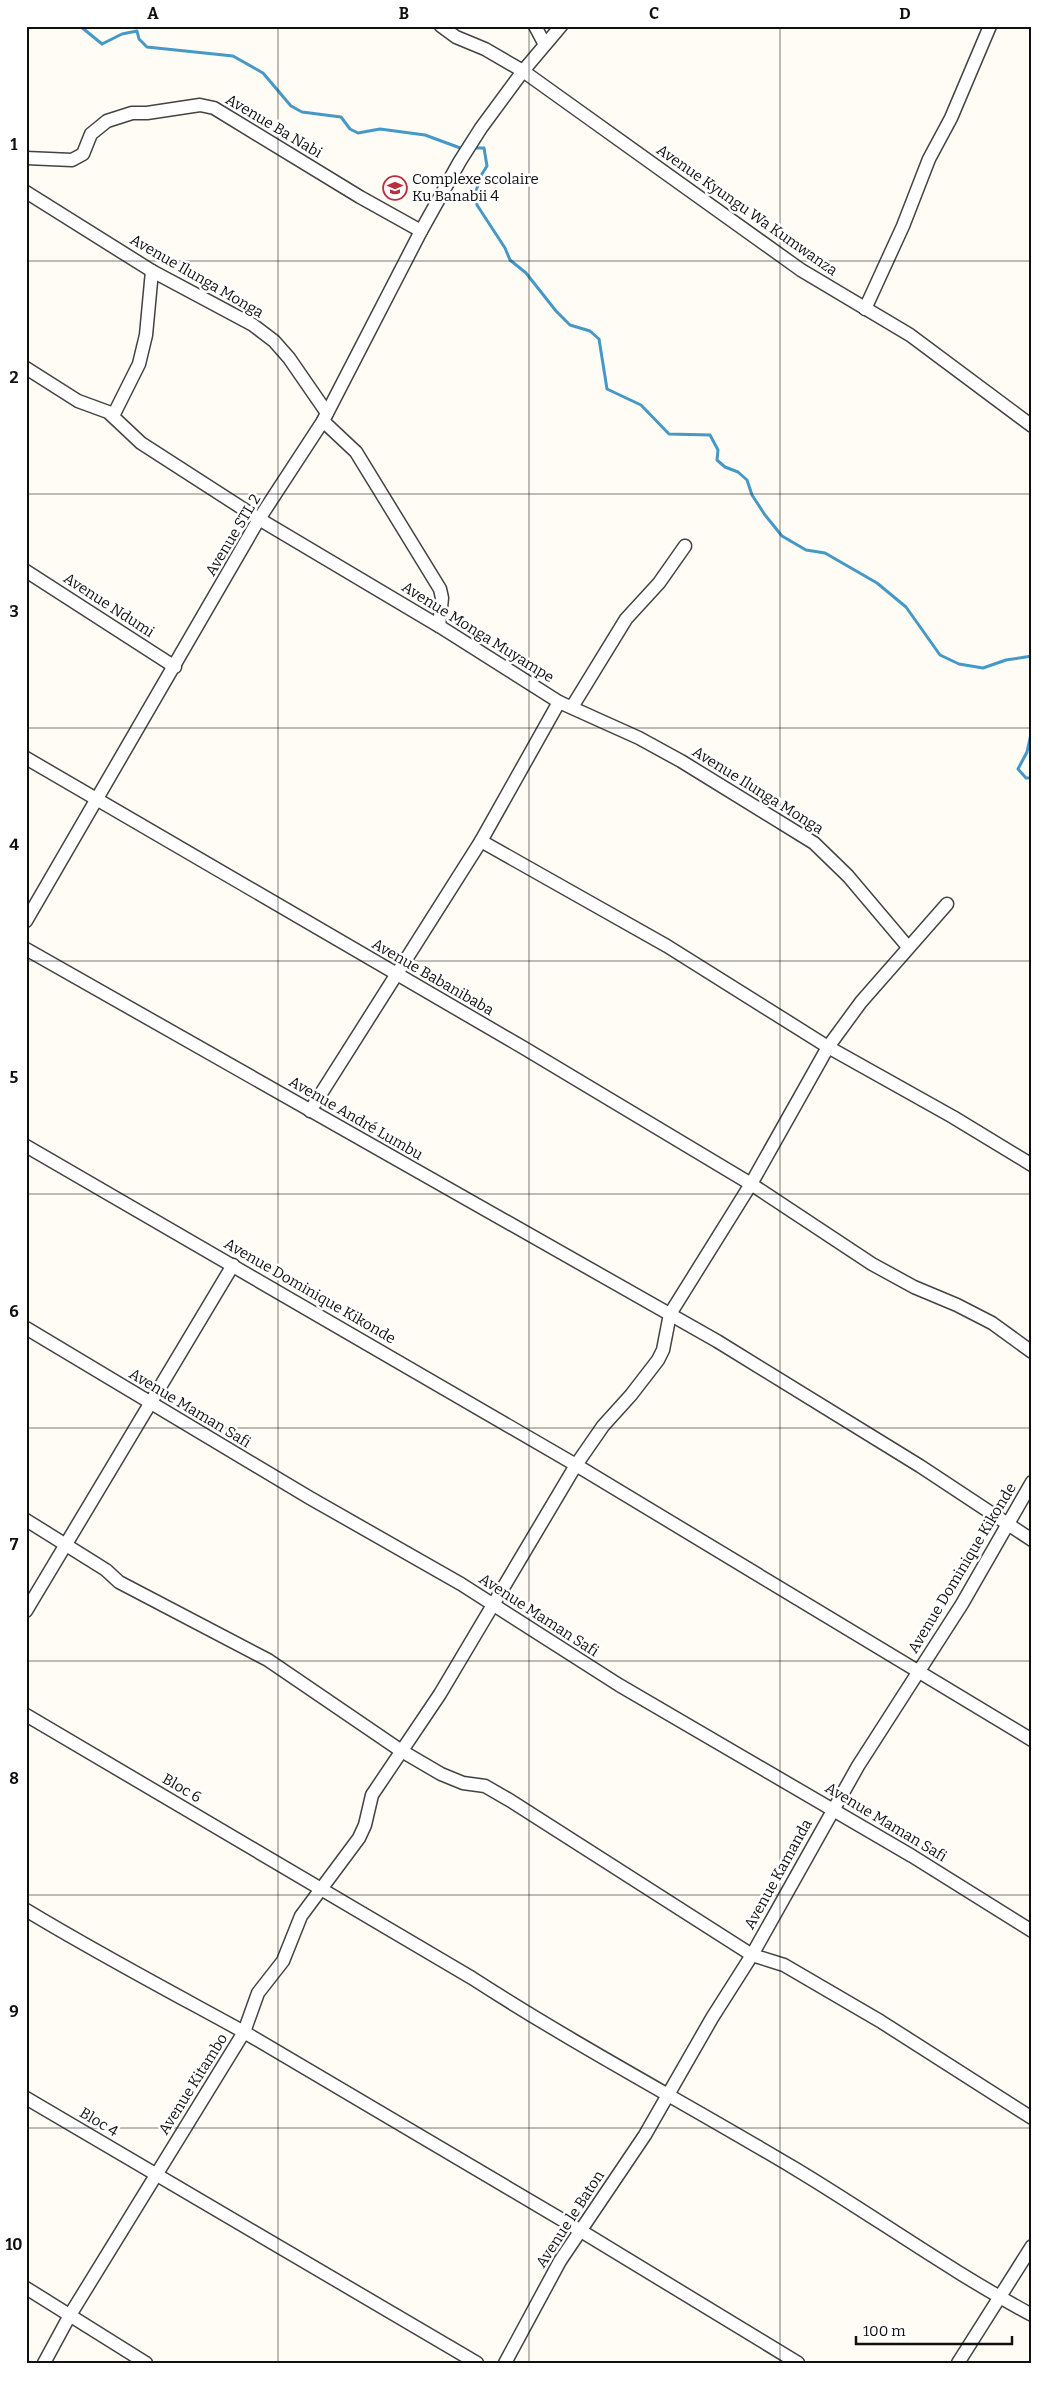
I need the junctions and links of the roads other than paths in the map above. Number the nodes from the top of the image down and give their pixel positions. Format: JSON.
{"nodes":[{"id":1,"x":440,"y":26,"type":"edge"},
{"id":2,"x":535,"y":26,"type":"edge"},
{"id":3,"x":561,"y":26,"type":"edge"},
{"id":4,"x":990,"y":26,"type":"edge"},
{"id":5,"x":544,"y":43,"type":"junction"},
{"id":6,"x":523,"y":70,"type":"junction"},
{"id":7,"x":26,"y":158,"type":"edge"},
{"id":8,"x":26,"y":192,"type":"edge"},
{"id":9,"x":422,"y":231,"type":"junction"},
{"id":10,"x":132,"y":258,"type":"junction"},
{"id":11,"x":152,"y":271,"type":"junction"},
{"id":12,"x":150,"y":287,"type":"junction"},
{"id":13,"x":865,"y":309,"type":"junction"},
{"id":14,"x":26,"y":368,"type":"edge"},
{"id":15,"x":113,"y":416,"type":"junction"},
{"id":16,"x":325,"y":417,"type":"junction"},
{"id":17,"x":1032,"y":426,"type":"edge"},
{"id":18,"x":259,"y":519,"type":"junction"},
{"id":19,"x":685,"y":546,"type":"dead end"},
{"id":20,"x":26,"y":571,"type":"edge"},
{"id":21,"x":439,"y":626,"type":"junction"},
{"id":22,"x":175,"y":667,"type":"junction"},
{"id":23,"x":560,"y":702,"type":"junction"},
{"id":24,"x":572,"y":707,"type":"junction"},
{"id":25,"x":26,"y":758,"type":"edge"},
{"id":26,"x":96,"y":800,"type":"junction"},
{"id":27,"x":481,"y":841,"type":"junction"},
{"id":28,"x":947,"y":904,"type":"dead end"},
{"id":29,"x":26,"y":921,"type":"edge"},
{"id":30,"x":908,"y":947,"type":"junction"},
{"id":31,"x":26,"y":949,"type":"edge"},
{"id":32,"x":398,"y":975,"type":"junction"},
{"id":33,"x":828,"y":1047,"type":"junction"},
{"id":34,"x":310,"y":1111,"type":"junction"},
{"id":35,"x":26,"y":1146,"type":"edge"},
{"id":36,"x":1032,"y":1165,"type":"edge"},
{"id":37,"x":751,"y":1184,"type":"junction"},
{"id":38,"x":233,"y":1265,"type":"junction"},
{"id":39,"x":670,"y":1314,"type":"junction"},
{"id":40,"x":26,"y":1328,"type":"edge"},
{"id":41,"x":1032,"y":1352,"type":"edge"},
{"id":42,"x":150,"y":1404,"type":"junction"},
{"id":43,"x":576,"y":1465,"type":"junction"},
{"id":44,"x":1032,"y":1482,"type":"edge"},
{"id":45,"x":26,"y":1520,"type":"edge"},
{"id":46,"x":1008,"y":1524,"type":"junction"},
{"id":47,"x":1032,"y":1540,"type":"edge"},
{"id":48,"x":64,"y":1545,"type":"junction"},
{"id":49,"x":494,"y":1606,"type":"junction"},
{"id":50,"x":26,"y":1611,"type":"edge"},
{"id":51,"x":919,"y":1671,"type":"junction"},
{"id":52,"x":26,"y":1715,"type":"edge"},
{"id":53,"x":1032,"y":1740,"type":"edge"},
{"id":54,"x":400,"y":1750,"type":"junction"},
{"id":55,"x":833,"y":1809,"type":"junction"},
{"id":56,"x":322,"y":1889,"type":"junction"},
{"id":57,"x":26,"y":1910,"type":"edge"},
{"id":58,"x":1032,"y":1931,"type":"edge"},
{"id":59,"x":752,"y":1955,"type":"junction"},
{"id":60,"x":244,"y":2032,"type":"junction"},
{"id":61,"x":668,"y":2095,"type":"junction"},
{"id":62,"x":26,"y":2098,"type":"edge"},
{"id":63,"x":1032,"y":2118,"type":"edge"},
{"id":64,"x":156,"y":2175,"type":"junction"},
{"id":65,"x":581,"y":2231,"type":"junction"},
{"id":66,"x":1032,"y":2246,"type":"edge"},
{"id":67,"x":26,"y":2288,"type":"edge"},
{"id":68,"x":1000,"y":2298,"type":"junction"},
{"id":69,"x":70,"y":2315,"type":"junction"},
{"id":70,"x":1032,"y":2315,"type":"edge"},
{"id":71,"x":44,"y":2363,"type":"edge"},
{"id":72,"x":146,"y":2363,"type":"edge"},
{"id":73,"x":477,"y":2363,"type":"edge"},
{"id":74,"x":505,"y":2363,"type":"edge"},
{"id":75,"x":798,"y":2363,"type":"edge"},
{"id":76,"x":958,"y":2363,"type":"edge"}],
"edges":[{"from":1,"to":6,"type":"street","name":"Avenue Kyungu Wa Kumwanza"},
{"from":2,"to":5,"type":"street"},
{"from":3,"to":5,"type":"street"},
{"from":4,"to":13,"type":"street"},
{"from":5,"to":6,"type":"street"},
{"from":6,"to":9,"type":"street","name":"Avenue STL 2"},
{"from":6,"to":13,"type":"street","name":"Avenue Kyungu Wa Kumwanza"},
{"from":7,"to":9,"type":"street","name":"Avenue Ba Nabi"},
{"from":8,"to":10,"type":"street","name":"Avenue Ilunga Monga"},
{"from":9,"to":16,"type":"street","name":"Avenue STL 2"},
{"from":10,"to":11,"type":"street","name":"Avenue Ilunga Monga"},
{"from":10,"to":12,"type":"street"},
{"from":11,"to":12,"type":"street"},
{"from":11,"to":16,"type":"street","name":"Avenue Ilunga Monga"},
{"from":12,"to":15,"type":"street"},
{"from":13,"to":17,"type":"street","name":"Avenue Kyungu Wa Kumwanza"},
{"from":14,"to":15,"type":"street","name":"Avenue Monga Muyampe"},
{"from":15,"to":18,"type":"street","name":"Avenue Monga Muyampe"},
{"from":16,"to":18,"type":"street","name":"Avenue STL 2"},
{"from":16,"to":21,"type":"street","name":"Avenue Ilunga Monga"},
{"from":18,"to":21,"type":"street","name":"Avenue Monga Muyampe"},
{"from":18,"to":22,"type":"street","name":"Avenue STL 2"},
{"from":19,"to":24,"type":"street"},
{"from":20,"to":22,"type":"street","name":"Avenue Ndumi"},
{"from":21,"to":23,"type":"street","name":"Avenue Monga Muyampe"},
{"from":22,"to":26,"type":"street","name":"Avenue STL 2"},
{"from":23,"to":24,"type":"street","name":"Avenue Ilunga Monga"},
{"from":23,"to":27,"type":"street","name":"Avenue Monga Muyampe"},
{"from":24,"to":30,"type":"street","name":"Avenue Ilunga Monga"},
{"from":25,"to":26,"type":"street","name":"Avenue Babanibaba"},
{"from":26,"to":29,"type":"street","name":"Avenue STL 2"},
{"from":26,"to":32,"type":"street","name":"Avenue Babanibaba"},
{"from":27,"to":32,"type":"street","name":"Avenue Monga Muyampe"},
{"from":27,"to":33,"type":"street"},
{"from":28,"to":30,"type":"street"},
{"from":30,"to":33,"type":"street"},
{"from":31,"to":34,"type":"street","name":"Avenue André Lumbu"},
{"from":32,"to":34,"type":"street","name":"Avenue Monga Muyampe"},
{"from":32,"to":37,"type":"street","name":"Avenue Babanibaba"},
{"from":33,"to":36,"type":"street"},
{"from":33,"to":37,"type":"street"},
{"from":34,"to":39,"type":"street","name":"Avenue André Lumbu"},
{"from":35,"to":38,"type":"street","name":"Avenue Dominique Kikonde"},
{"from":37,"to":39,"type":"street"},
{"from":37,"to":41,"type":"street","name":"Avenue Babanibaba"},
{"from":38,"to":42,"type":"street"},
{"from":38,"to":43,"type":"street","name":"Avenue Dominique Kikonde"},
{"from":39,"to":43,"type":"street"},
{"from":39,"to":46,"type":"street","name":"Avenue André Lumbu"},
{"from":40,"to":42,"type":"street","name":"Avenue Maman Safi"},
{"from":42,"to":48,"type":"street"},
{"from":42,"to":49,"type":"street","name":"Avenue Maman Safi"},
{"from":43,"to":49,"type":"street"},
{"from":43,"to":51,"type":"street","name":"Avenue Dominique Kikonde"},
{"from":44,"to":46,"type":"street","name":"Avenue Dominique Kikonde"},
{"from":45,"to":48,"type":"street"},
{"from":46,"to":47,"type":"street","name":"Avenue André Lumbu"},
{"from":46,"to":51,"type":"street","name":"Avenue Dominique Kikonde"},
{"from":48,"to":50,"type":"street"},
{"from":48,"to":54,"type":"street"},
{"from":49,"to":54,"type":"street"},
{"from":49,"to":55,"type":"street","name":"Avenue Maman Safi"},
{"from":51,"to":53,"type":"street","name":"Avenue Dominique Kikonde"},
{"from":51,"to":55,"type":"street","name":"Avenue Kamanda"},
{"from":52,"to":56,"type":"street","name":"Bloc 6"},
{"from":54,"to":56,"type":"street"},
{"from":54,"to":59,"type":"street"},
{"from":55,"to":58,"type":"street","name":"Avenue Maman Safi"},
{"from":55,"to":59,"type":"street","name":"Avenue Kamanda"},
{"from":56,"to":60,"type":"street"},
{"from":56,"to":61,"type":"street","name":"Bloc 6"},
{"from":57,"to":60,"type":"street","name":"Avenue Kitambo"},
{"from":59,"to":61,"type":"street","name":"Avenue Kamanda"},
{"from":59,"to":63,"type":"street"},
{"from":60,"to":64,"type":"street","name":"Avenue Kitambo"},
{"from":60,"to":65,"type":"street"},
{"from":61,"to":65,"type":"street","name":"Avenue le Baton"},
{"from":61,"to":68,"type":"street","name":"Bloc 6"},
{"from":62,"to":64,"type":"street","name":"Bloc 4"},
{"from":64,"to":69,"type":"street","name":"Avenue Kitambo"},
{"from":64,"to":73,"type":"street","name":"Bloc 4"},
{"from":65,"to":74,"type":"street","name":"Avenue le Baton"},
{"from":65,"to":75,"type":"street"},
{"from":66,"to":68,"type":"street"},
{"from":67,"to":69,"type":"street"},
{"from":68,"to":70,"type":"street","name":"Bloc 6"},
{"from":68,"to":76,"type":"street"},
{"from":69,"to":71,"type":"street","name":"Avenue Kitambo"},
{"from":69,"to":72,"type":"street"}]}
